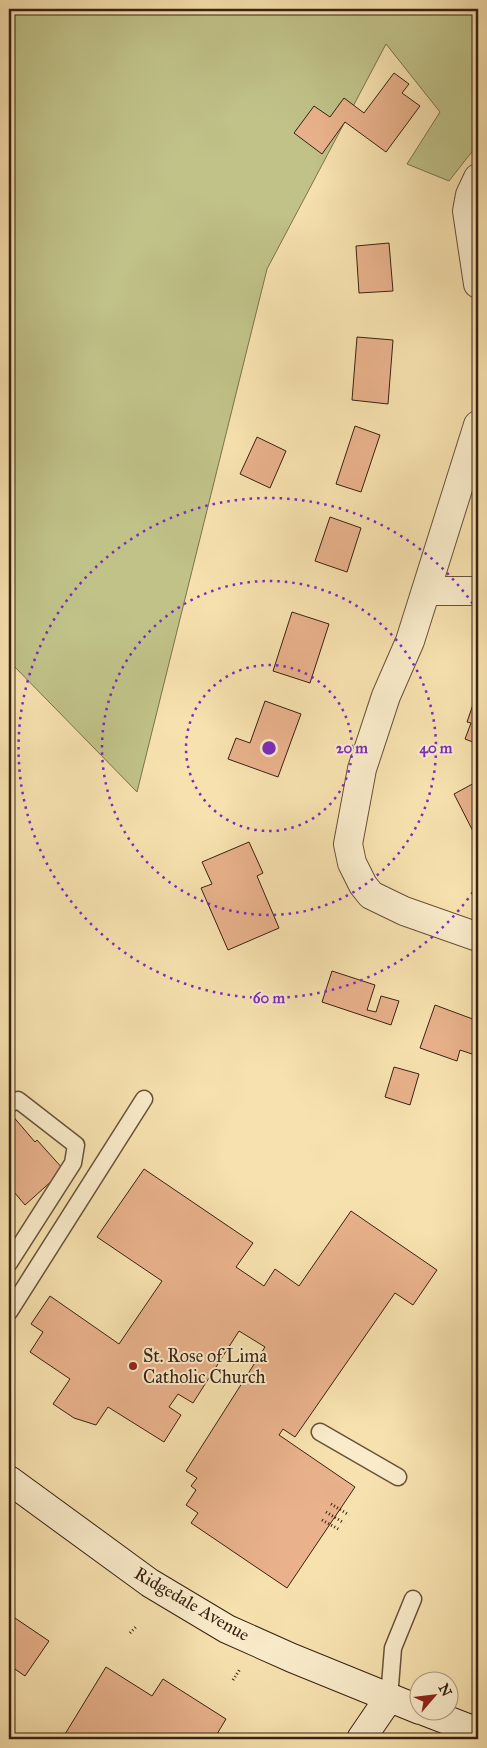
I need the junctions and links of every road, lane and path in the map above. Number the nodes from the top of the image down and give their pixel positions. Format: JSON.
{"nodes":[{"id":1,"x":478,"y":178,"type":"edge"},
{"id":2,"x":478,"y":284,"type":"edge"},
{"id":3,"x":478,"y":425,"type":"edge"},
{"id":4,"x":426,"y":591,"type":"junction"},
{"id":5,"x":478,"y":592,"type":"edge"},
{"id":6,"x":478,"y":937,"type":"edge"},
{"id":7,"x":144,"y":1099,"type":"dead end"},
{"id":8,"x":9,"y":1104,"type":"edge"},
{"id":9,"x":9,"y":1263,"type":"edge"},
{"id":10,"x":9,"y":1312,"type":"edge"},
{"id":11,"x":320,"y":1432,"type":"dead end"},
{"id":12,"x":398,"y":1477,"type":"dead end"},
{"id":13,"x":9,"y":1480,"type":"edge"},
{"id":14,"x":332,"y":1504,"type":"dead end"},
{"id":15,"x":326,"y":1512,"type":"dead end"},
{"id":16,"x":349,"y":1515,"type":"dead end"},
{"id":17,"x":322,"y":1520,"type":"dead end"},
{"id":18,"x":344,"y":1523,"type":"dead end"},
{"id":19,"x":340,"y":1530,"type":"dead end"},
{"id":20,"x":413,"y":1599,"type":"dead end"},
{"id":21,"x":136,"y":1627,"type":"dead end"},
{"id":22,"x":130,"y":1633,"type":"dead end"},
{"id":23,"x":240,"y":1669,"type":"dead end"},
{"id":24,"x":233,"y":1680,"type":"dead end"},
{"id":25,"x":389,"y":1698,"type":"junction"},
{"id":26,"x":410,"y":1706,"type":"edge"},
{"id":27,"x":446,"y":1720,"type":"edge"},
{"id":28,"x":478,"y":1732,"type":"edge"},
{"id":29,"x":361,"y":1739,"type":"edge"}],
"edges":[{"from":1,"to":2,"type":"street"},
{"from":3,"to":4,"type":"street"},
{"from":4,"to":5,"type":"street"},
{"from":4,"to":6,"type":"street"},
{"from":7,"to":10,"type":"lane"},
{"from":8,"to":9,"type":"lane"},
{"from":11,"to":12,"type":"lane"},
{"from":13,"to":25,"type":"street","name":"Ridgedale Avenue"},
{"from":14,"to":16,"type":"path"},
{"from":15,"to":18,"type":"path"},
{"from":17,"to":19,"type":"path"},
{"from":20,"to":25,"type":"lane"},
{"from":21,"to":22,"type":"path"},
{"from":23,"to":24,"type":"path"},
{"from":25,"to":26,"type":"street","name":"Ridgedale Avenue"},
{"from":25,"to":29,"type":"street"},
{"from":27,"to":28,"type":"street","name":"Ridgedale Avenue"}]}
